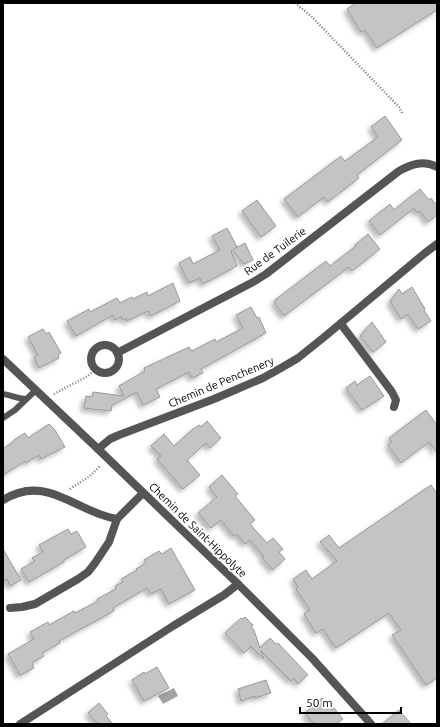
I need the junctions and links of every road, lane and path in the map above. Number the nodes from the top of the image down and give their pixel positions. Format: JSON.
{"nodes":[{"id":1,"x":295,"y":3,"type":"edge"},
{"id":2,"x":402,"y":112,"type":"dead end"},
{"id":3,"x":437,"y":167,"type":"edge"},
{"id":4,"x":437,"y":244,"type":"edge"},
{"id":5,"x":341,"y":324,"type":"junction"},
{"id":6,"x":117,"y":352,"type":"junction"},
{"id":7,"x":3,"y":359,"type":"edge"},
{"id":8,"x":96,"y":368,"type":"junction"},
{"id":9,"x":36,"y":390,"type":"junction"},
{"id":10,"x":3,"y":394,"type":"edge"},
{"id":11,"x":26,"y":398,"type":"junction"},
{"id":12,"x":47,"y":401,"type":"junction"},
{"id":13,"x":394,"y":407,"type":"dead end"},
{"id":14,"x":3,"y":418,"type":"edge"},
{"id":15,"x":98,"y":449,"type":"junction"},
{"id":16,"x":107,"y":459,"type":"junction"},
{"id":17,"x":143,"y":493,"type":"junction"},
{"id":18,"x":66,"y":499,"type":"junction"},
{"id":19,"x":3,"y":500,"type":"edge"},
{"id":20,"x":117,"y":519,"type":"junction"},
{"id":21,"x":238,"y":584,"type":"junction"},
{"id":22,"x":10,"y":608,"type":"dead end"},
{"id":23,"x":20,"y":724,"type":"edge"},
{"id":24,"x":371,"y":724,"type":"edge"}],
"edges":[{"from":1,"to":2,"type":"path"},
{"from":3,"to":6,"type":"street","name":"Rue de Tuilerie"},
{"from":4,"to":5,"type":"street","name":"Chemin de Penchenery"},
{"from":5,"to":13,"type":"street"},
{"from":5,"to":15,"type":"street","name":"Chemin de Penchenery"},
{"from":6,"to":8,"type":"street"},
{"from":6,"to":8,"type":"street"},
{"from":7,"to":9,"type":"street","name":"Chemin de Saint-Hippolyte"},
{"from":8,"to":12,"type":"path"},
{"from":9,"to":11,"type":"lane"},
{"from":9,"to":12,"type":"street","name":"Chemin de Saint-Hippolyte"},
{"from":10,"to":11,"type":"lane"},
{"from":11,"to":14,"type":"lane"},
{"from":12,"to":15,"type":"street","name":"Chemin de Saint-Hippolyte"},
{"from":15,"to":16,"type":"street","name":"Chemin de Saint-Hippolyte"},
{"from":16,"to":17,"type":"street","name":"Chemin de Saint-Hippolyte"},
{"from":16,"to":18,"type":"path"},
{"from":17,"to":20,"type":"street"},
{"from":17,"to":21,"type":"street","name":"Chemin de Saint-Hippolyte"},
{"from":18,"to":19,"type":"street"},
{"from":18,"to":20,"type":"street"},
{"from":20,"to":22,"type":"street"},
{"from":21,"to":23,"type":"street"},
{"from":21,"to":24,"type":"street","name":"Chemin de Saint-Hippolyte"}]}
